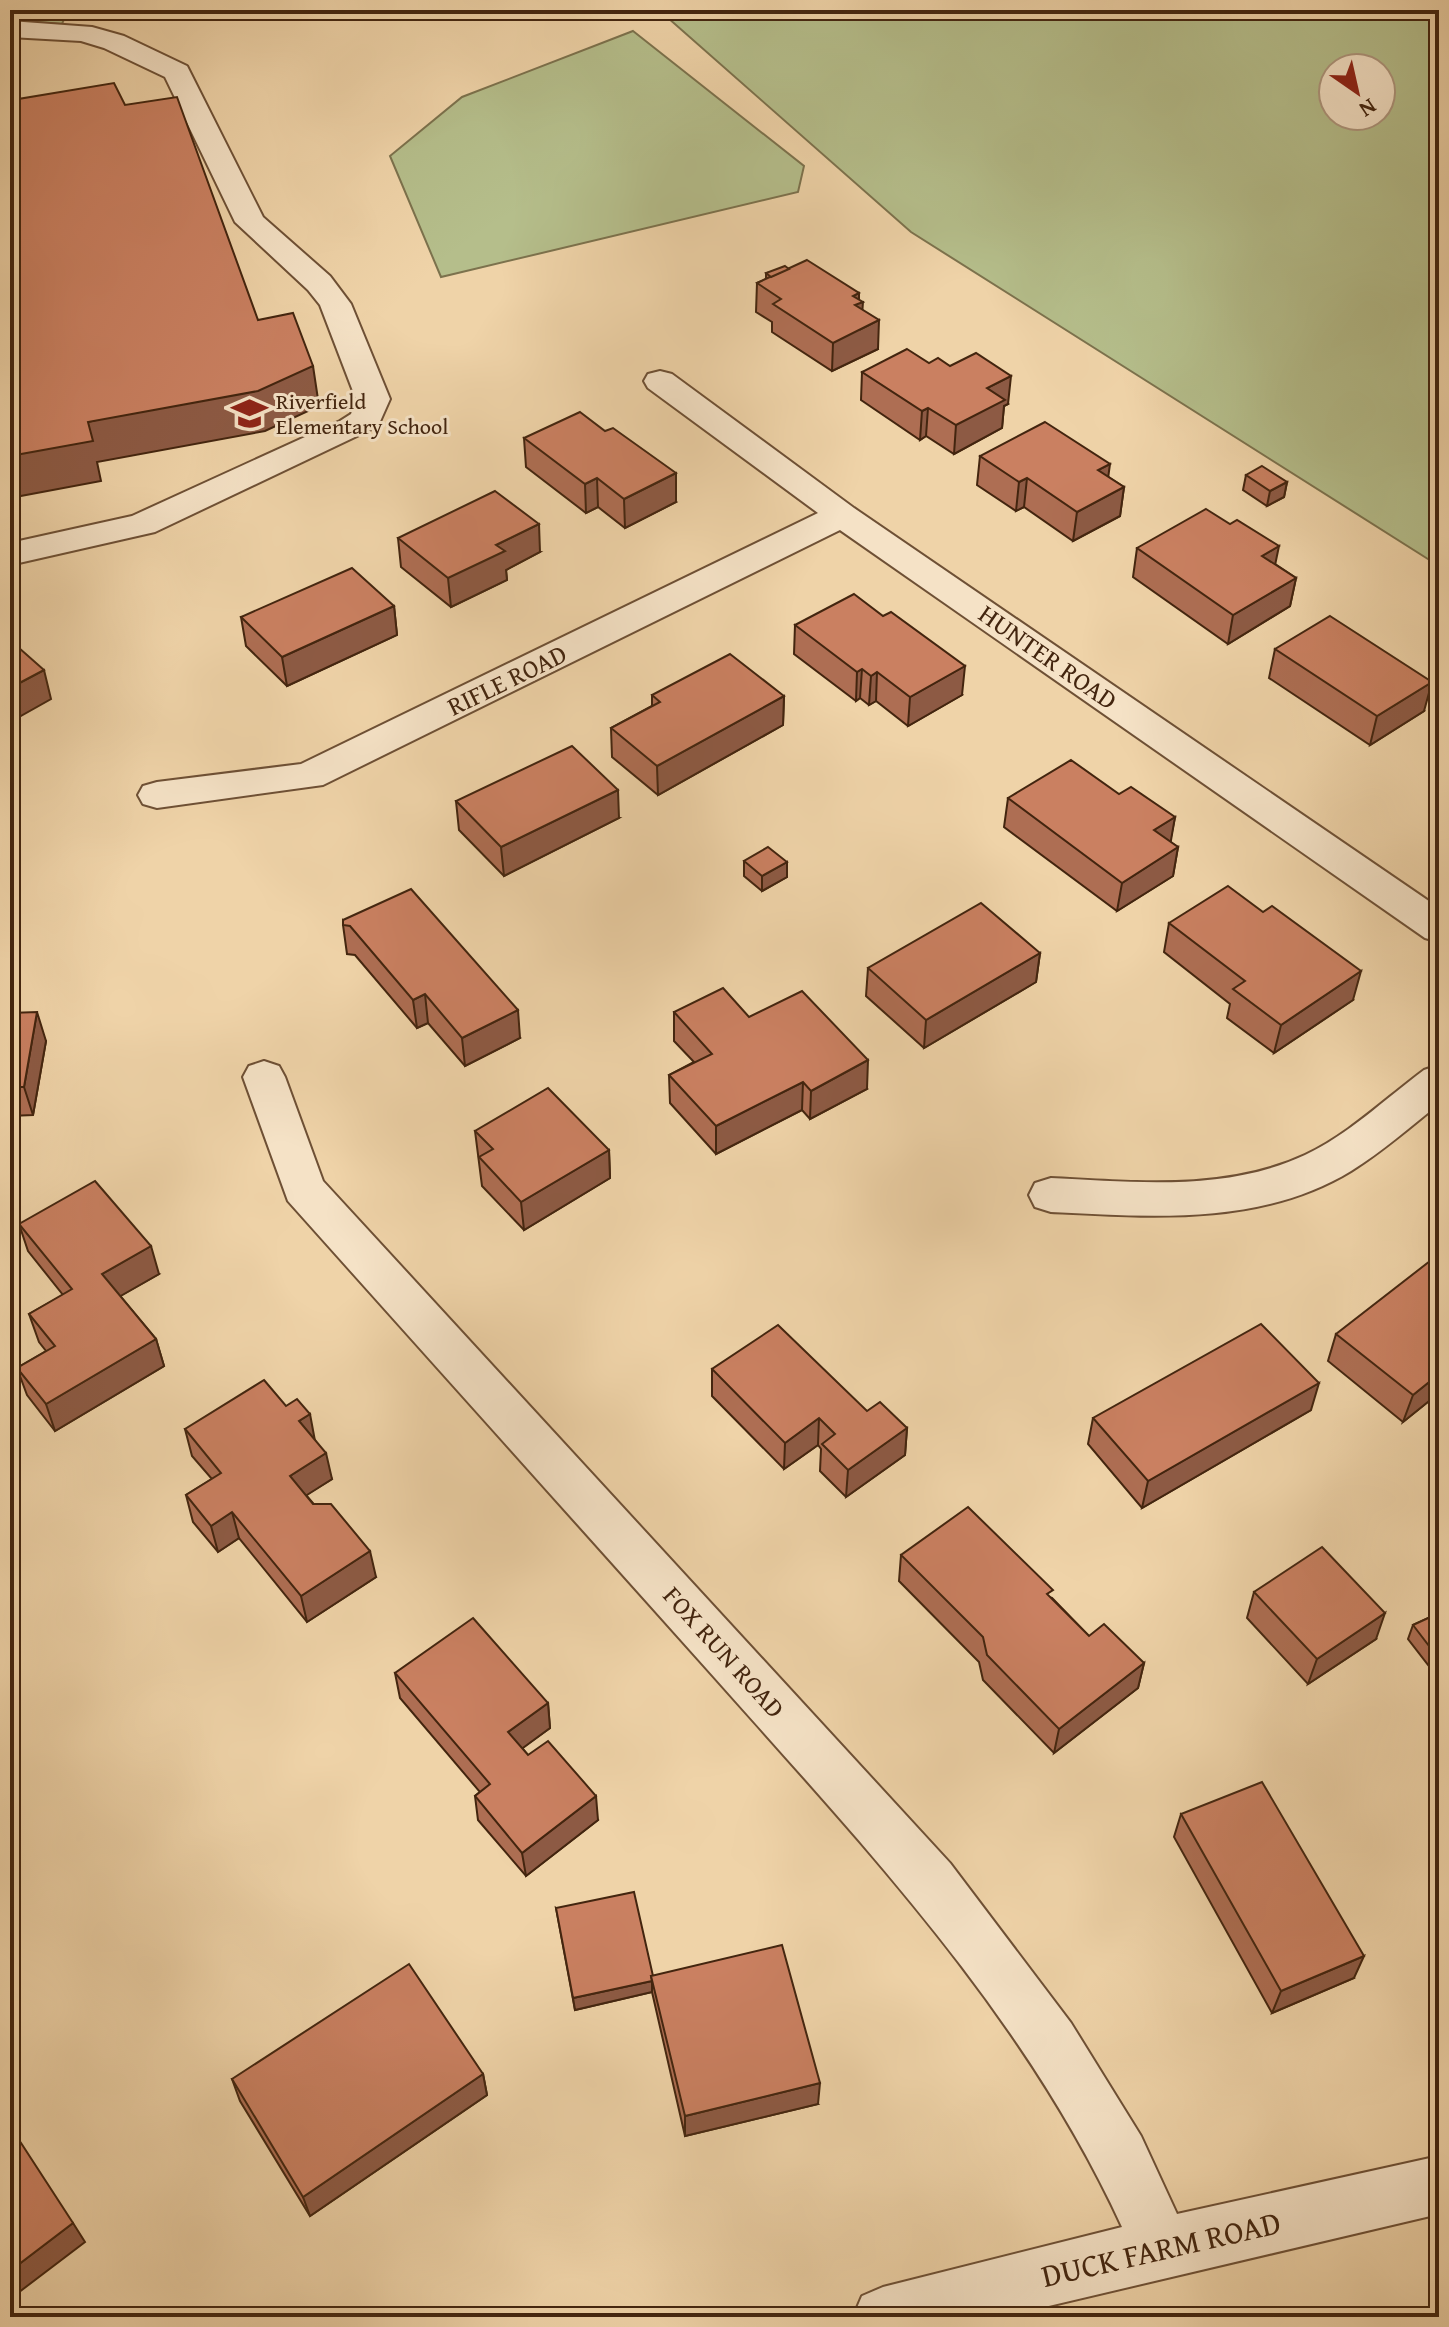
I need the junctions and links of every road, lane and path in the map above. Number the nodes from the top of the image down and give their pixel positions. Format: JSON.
{"nodes":[{"id":1,"x":10,"y":29,"type":"edge"},
{"id":2,"x":660,"y":381,"type":"dead end"},
{"id":3,"x":842,"y":515,"type":"junction"},
{"id":4,"x":10,"y":554,"type":"edge"},
{"id":5,"x":157,"y":795,"type":"dead end"},
{"id":6,"x":1439,"y":928,"type":"edge"},
{"id":7,"x":264,"y":1077,"type":"dead end"},
{"id":8,"x":1439,"y":1081,"type":"edge"},
{"id":9,"x":1051,"y":1195,"type":"dead end"},
{"id":10,"x":1439,"y":2185,"type":"edge"},
{"id":11,"x":1162,"y":2247,"type":"junction"},
{"id":12,"x":883,"y":2317,"type":"edge"}],
"edges":[{"from":1,"to":4,"type":"street"},
{"from":2,"to":3,"type":"street","name":"HUNTER ROAD"},
{"from":3,"to":5,"type":"street","name":"RIFLE ROAD"},
{"from":3,"to":6,"type":"street","name":"HUNTER ROAD"},
{"from":7,"to":11,"type":"street","name":"FOX RUN ROAD"},
{"from":8,"to":9,"type":"street"},
{"from":10,"to":11,"type":"street","name":"DUCK FARM ROAD"},
{"from":11,"to":12,"type":"street","name":"DUCK FARM ROAD"}]}
